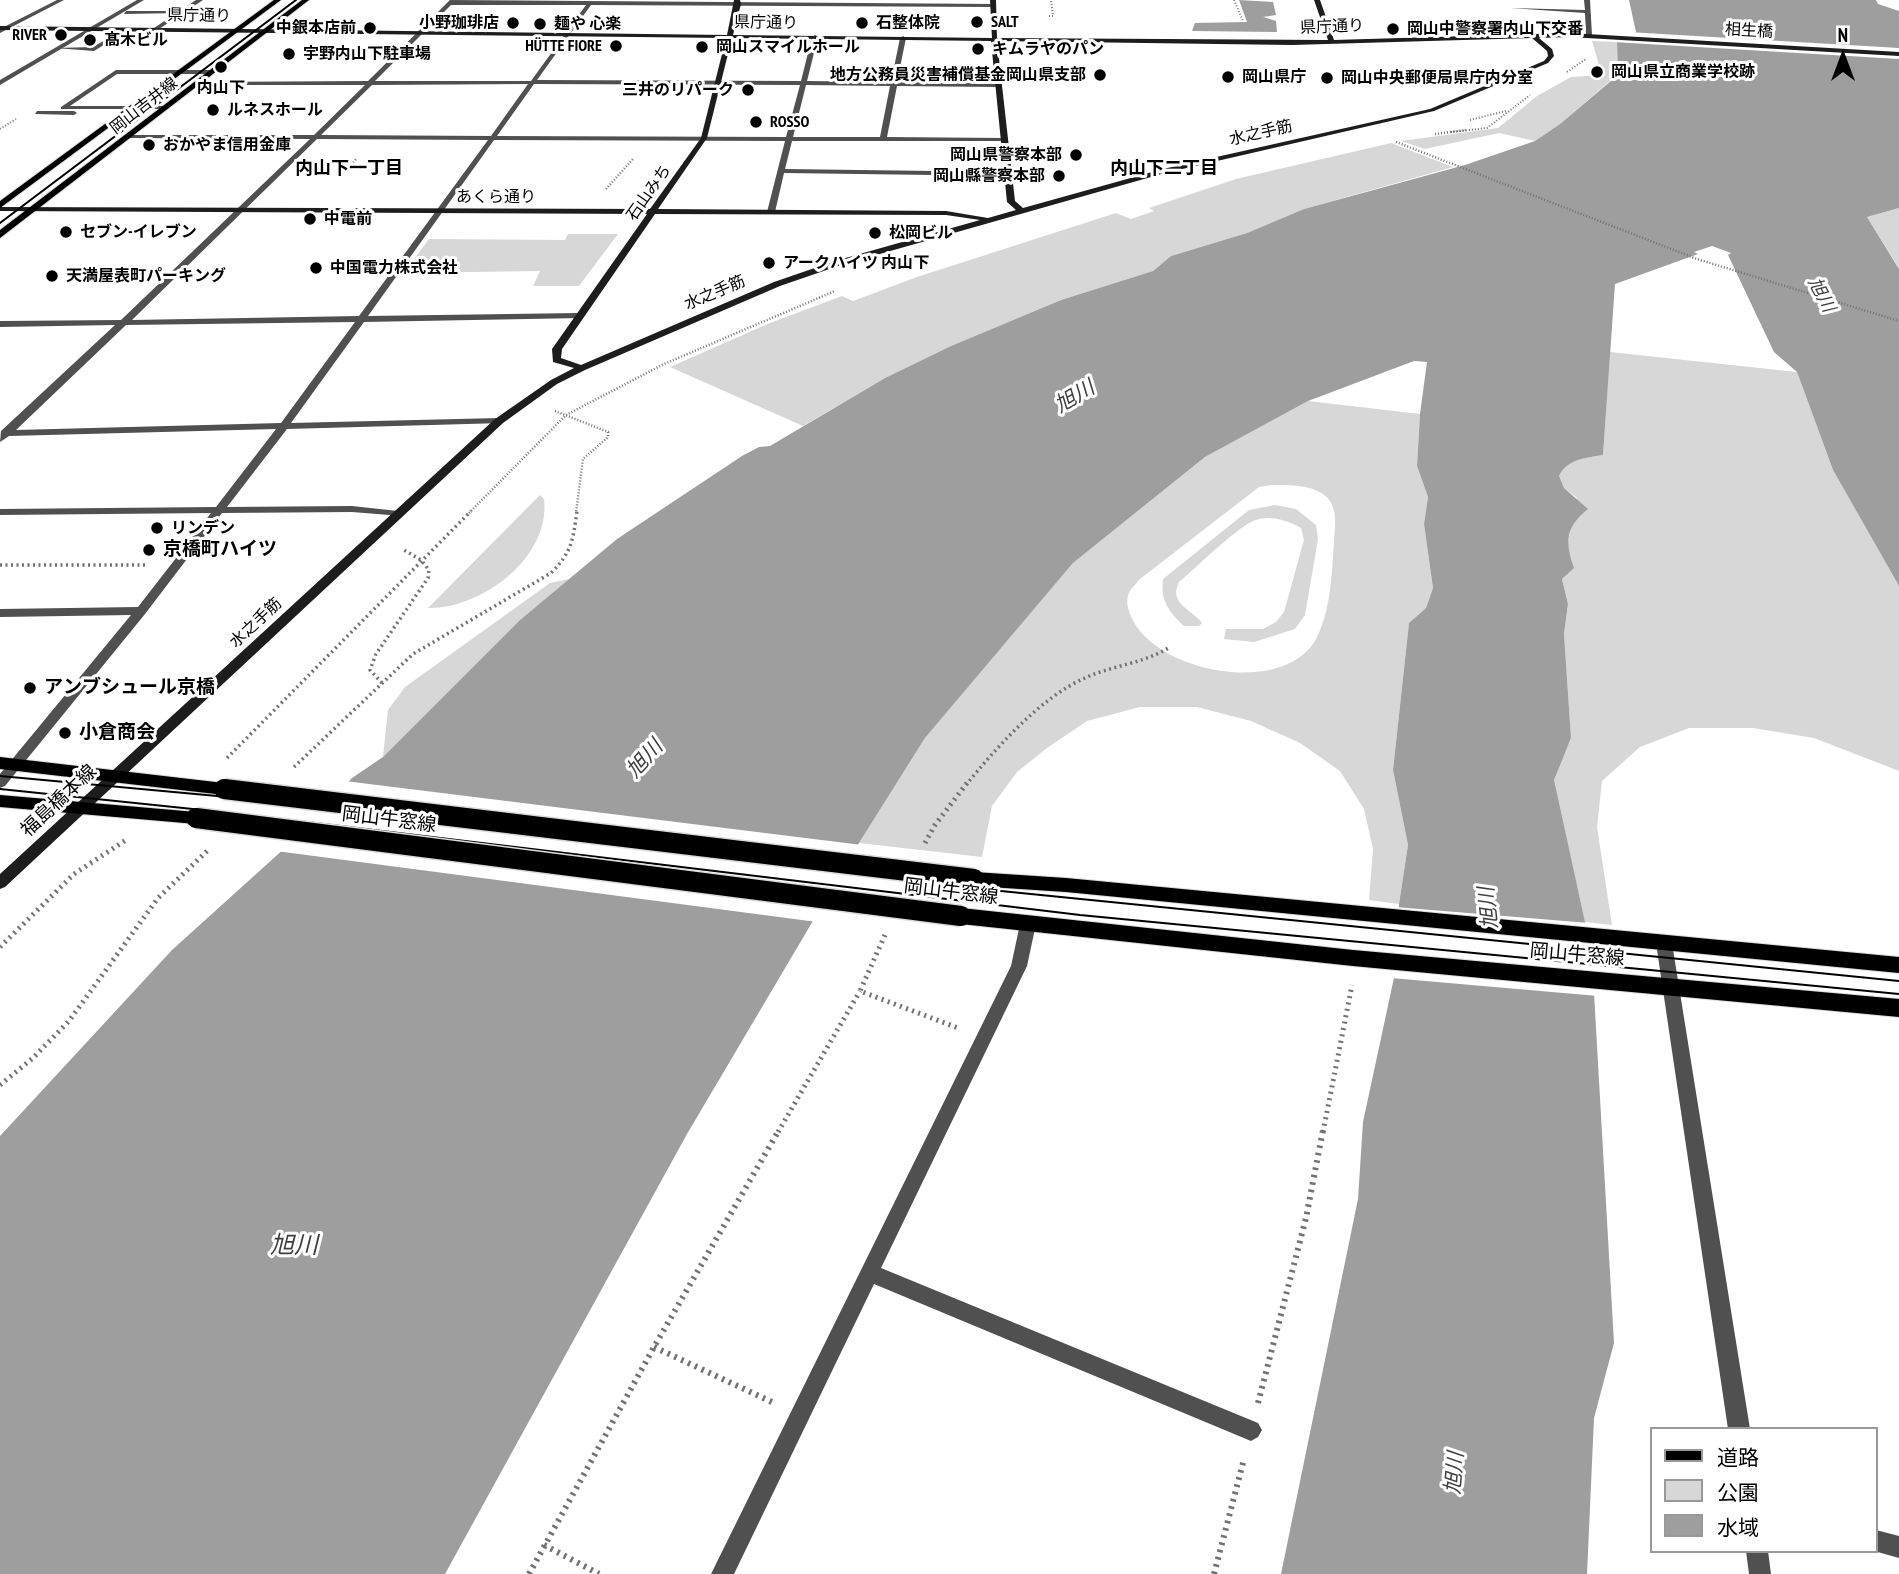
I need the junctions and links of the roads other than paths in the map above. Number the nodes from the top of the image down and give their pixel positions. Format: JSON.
{"nodes":[{"id":1,"x":61,"y":0,"type":"edge"},
{"id":2,"x":141,"y":0,"type":"edge"},
{"id":3,"x":200,"y":0,"type":"edge"},
{"id":4,"x":278,"y":0,"type":"edge"},
{"id":5,"x":306,"y":0,"type":"edge"},
{"id":6,"x":1317,"y":0,"type":"edge"},
{"id":7,"x":1587,"y":0,"type":"edge"},
{"id":8,"x":452,"y":1,"type":"edge"},
{"id":9,"x":591,"y":2,"type":"edge"},
{"id":10,"x":738,"y":2,"type":"edge"},
{"id":11,"x":993,"y":3,"type":"edge"},
{"id":12,"x":1513,"y":8,"type":"dead end"},
{"id":13,"x":1588,"y":12,"type":"junction"},
{"id":14,"x":126,"y":13,"type":"dead end"},
{"id":15,"x":179,"y":13,"type":"junction"},
{"id":16,"x":2,"y":29,"type":"edge"},
{"id":17,"x":91,"y":29,"type":"junction"},
{"id":18,"x":154,"y":30,"type":"junction"},
{"id":19,"x":236,"y":31,"type":"junction"},
{"id":20,"x":264,"y":31,"type":"junction"},
{"id":21,"x":421,"y":33,"type":"junction"},
{"id":22,"x":568,"y":34,"type":"junction"},
{"id":23,"x":1532,"y":35,"type":"junction"},
{"id":24,"x":1589,"y":35,"type":"junction"},
{"id":25,"x":115,"y":36,"type":"dead end"},
{"id":26,"x":730,"y":36,"type":"junction"},
{"id":27,"x":815,"y":37,"type":"junction"},
{"id":28,"x":903,"y":38,"type":"junction"},
{"id":29,"x":994,"y":39,"type":"junction"},
{"id":30,"x":1331,"y":41,"type":"junction"},
{"id":31,"x":60,"y":47,"type":"junction"},
{"id":32,"x":1899,"y":54,"type":"edge"},
{"id":33,"x":180,"y":72,"type":"junction"},
{"id":34,"x":212,"y":72,"type":"junction"},
{"id":35,"x":719,"y":82,"type":"junction"},
{"id":36,"x":0,"y":83,"type":"edge"},
{"id":37,"x":198,"y":83,"type":"junction"},
{"id":38,"x":368,"y":83,"type":"junction"},
{"id":39,"x":531,"y":83,"type":"junction"},
{"id":40,"x":804,"y":83,"type":"junction"},
{"id":41,"x":895,"y":84,"type":"junction"},
{"id":42,"x":998,"y":85,"type":"junction"},
{"id":43,"x":166,"y":107,"type":"junction"},
{"id":44,"x":129,"y":110,"type":"junction"},
{"id":45,"x":37,"y":113,"type":"dead end"},
{"id":46,"x":129,"y":136,"type":"junction"},
{"id":47,"x":316,"y":136,"type":"junction"},
{"id":48,"x":494,"y":136,"type":"junction"},
{"id":49,"x":704,"y":138,"type":"junction"},
{"id":50,"x":790,"y":138,"type":"junction"},
{"id":51,"x":883,"y":139,"type":"junction"},
{"id":52,"x":1004,"y":140,"type":"junction"},
{"id":53,"x":781,"y":171,"type":"junction"},
{"id":54,"x":1008,"y":174,"type":"junction"},
{"id":55,"x":0,"y":207,"type":"edge"},
{"id":56,"x":34,"y":209,"type":"junction"},
{"id":57,"x":243,"y":209,"type":"junction"},
{"id":58,"x":440,"y":211,"type":"junction"},
{"id":59,"x":1021,"y":211,"type":"junction"},
{"id":60,"x":653,"y":212,"type":"junction"},
{"id":61,"x":771,"y":212,"type":"junction"},
{"id":62,"x":991,"y":220,"type":"junction"},
{"id":63,"x":0,"y":235,"type":"edge"},
{"id":64,"x":579,"y":316,"type":"junction"},
{"id":65,"x":363,"y":319,"type":"junction"},
{"id":66,"x":124,"y":323,"type":"junction"},
{"id":67,"x":0,"y":324,"type":"edge"},
{"id":68,"x":582,"y":368,"type":"junction"},
{"id":69,"x":499,"y":421,"type":"junction"},
{"id":70,"x":285,"y":426,"type":"junction"},
{"id":71,"x":2,"y":435,"type":"edge"},
{"id":72,"x":221,"y":509,"type":"junction"},
{"id":73,"x":0,"y":512,"type":"edge"},
{"id":74,"x":398,"y":514,"type":"junction"},
{"id":75,"x":141,"y":611,"type":"junction"},
{"id":76,"x":0,"y":613,"type":"edge"},
{"id":77,"x":7,"y":764,"type":"edge"},
{"id":78,"x":114,"y":776,"type":"junction"},
{"id":79,"x":0,"y":783,"type":"edge"},
{"id":80,"x":0,"y":801,"type":"edge"},
{"id":81,"x":80,"y":808,"type":"junction"},
{"id":82,"x":0,"y":883,"type":"edge"},
{"id":83,"x":1028,"y":925,"type":"junction"},
{"id":84,"x":1664,"y":943,"type":"junction"},
{"id":85,"x":1899,"y":965,"type":"edge"},
{"id":86,"x":1671,"y":986,"type":"junction"},
{"id":87,"x":1899,"y":1008,"type":"edge"},
{"id":88,"x":870,"y":1273,"type":"junction"},
{"id":89,"x":1738,"y":1427,"type":"edge"},
{"id":90,"x":1251,"y":1430,"type":"road end"},
{"id":91,"x":1878,"y":1542,"type":"edge"},
{"id":92,"x":1899,"y":1547,"type":"edge"},
{"id":93,"x":1757,"y":1553,"type":"edge"},
{"id":94,"x":722,"y":1574,"type":"edge"},
{"id":95,"x":1760,"y":1574,"type":"edge"}],
"edges":[{"from":1,"to":16,"type":"street"},
{"from":2,"to":17,"type":"street"},
{"from":3,"to":15,"type":"street"},
{"from":4,"to":19,"type":"main road","name":"岡山吉井線"},
{"from":5,"to":20,"type":"main road","name":"岡山吉井線"},
{"from":6,"to":30,"type":"street"},
{"from":7,"to":13,"type":"street"},
{"from":8,"to":9,"type":"street"},
{"from":8,"to":21,"type":"street"},
{"from":9,"to":10,"type":"street"},
{"from":9,"to":22,"type":"street"},
{"from":10,"to":11,"type":"street"},
{"from":10,"to":26,"type":"street","name":"石山みち"},
{"from":11,"to":29,"type":"street"},
{"from":12,"to":13,"type":"street"},
{"from":13,"to":24,"type":"street"},
{"from":14,"to":15,"type":"street"},
{"from":15,"to":18,"type":"street"},
{"from":16,"to":17,"type":"street","name":"県庁通り"},
{"from":17,"to":18,"type":"street","name":"県庁通り"},
{"from":17,"to":31,"type":"street"},
{"from":18,"to":19,"type":"street","name":"県庁通り"},
{"from":19,"to":20,"type":"street","name":"県庁通り"},
{"from":19,"to":33,"type":"main road","name":"岡山吉井線"},
{"from":20,"to":21,"type":"street","name":"県庁通り"},
{"from":20,"to":34,"type":"main road","name":"岡山吉井線"},
{"from":21,"to":22,"type":"street","name":"県庁通り"},
{"from":21,"to":38,"type":"street"},
{"from":22,"to":26,"type":"street","name":"県庁通り"},
{"from":22,"to":39,"type":"street"},
{"from":23,"to":24,"type":"street","name":"県庁通り"},
{"from":23,"to":30,"type":"street","name":"県庁通り"},
{"from":23,"to":59,"type":"street","name":"水之手筋"},
{"from":24,"to":32,"type":"street","name":"相生橋"},
{"from":25,"to":31,"type":"street"},
{"from":26,"to":27,"type":"street","name":"県庁通り"},
{"from":26,"to":35,"type":"street","name":"石山みち"},
{"from":27,"to":28,"type":"street","name":"県庁通り"},
{"from":27,"to":40,"type":"street"},
{"from":28,"to":29,"type":"street","name":"県庁通り"},
{"from":28,"to":41,"type":"street"},
{"from":29,"to":30,"type":"street","name":"県庁通り"},
{"from":29,"to":42,"type":"street"},
{"from":31,"to":36,"type":"street"},
{"from":33,"to":34,"type":"street"},
{"from":33,"to":44,"type":"main road","name":"岡山吉井線"},
{"from":33,"to":44,"type":"street"},
{"from":34,"to":37,"type":"main road","name":"岡山吉井線"},
{"from":35,"to":39,"type":"street"},
{"from":35,"to":40,"type":"street"},
{"from":35,"to":49,"type":"street","name":"石山みち"},
{"from":37,"to":38,"type":"street"},
{"from":37,"to":43,"type":"main road","name":"岡山吉井線"},
{"from":38,"to":39,"type":"street"},
{"from":38,"to":47,"type":"street"},
{"from":39,"to":48,"type":"street"},
{"from":40,"to":41,"type":"street"},
{"from":40,"to":50,"type":"street"},
{"from":41,"to":42,"type":"street"},
{"from":41,"to":51,"type":"street"},
{"from":42,"to":52,"type":"street"},
{"from":43,"to":44,"type":"street"},
{"from":43,"to":46,"type":"main road","name":"岡山吉井線"},
{"from":44,"to":45,"type":"street"},
{"from":44,"to":55,"type":"main road","name":"岡山吉井線"},
{"from":46,"to":47,"type":"street"},
{"from":46,"to":56,"type":"main road","name":"岡山吉井線"},
{"from":47,"to":48,"type":"street"},
{"from":47,"to":57,"type":"street"},
{"from":48,"to":49,"type":"street"},
{"from":48,"to":58,"type":"street"},
{"from":49,"to":50,"type":"street"},
{"from":49,"to":60,"type":"street","name":"石山みち"},
{"from":50,"to":51,"type":"street"},
{"from":50,"to":53,"type":"street"},
{"from":51,"to":52,"type":"street"},
{"from":52,"to":54,"type":"street"},
{"from":53,"to":54,"type":"street"},
{"from":53,"to":61,"type":"street"},
{"from":54,"to":59,"type":"street"},
{"from":55,"to":56,"type":"street","name":"あくら通り"},
{"from":56,"to":57,"type":"street","name":"あくら通り"},
{"from":56,"to":63,"type":"main road","name":"岡山吉井線"},
{"from":57,"to":58,"type":"street","name":"あくら通り"},
{"from":57,"to":66,"type":"street"},
{"from":58,"to":60,"type":"street","name":"あくら通り"},
{"from":58,"to":65,"type":"street"},
{"from":59,"to":62,"type":"street","name":"水之手筋"},
{"from":60,"to":61,"type":"street","name":"あくら通り"},
{"from":60,"to":64,"type":"street","name":"石山みち"},
{"from":61,"to":62,"type":"street","name":"あくら通り"},
{"from":62,"to":68,"type":"street","name":"水之手筋"},
{"from":64,"to":65,"type":"street"},
{"from":64,"to":68,"type":"street","name":"石山みち"},
{"from":65,"to":66,"type":"street"},
{"from":65,"to":70,"type":"street"},
{"from":66,"to":67,"type":"street"},
{"from":66,"to":71,"type":"street"},
{"from":68,"to":69,"type":"street","name":"水之手筋"},
{"from":69,"to":70,"type":"street"},
{"from":69,"to":74,"type":"street","name":"水之手筋"},
{"from":70,"to":71,"type":"street"},
{"from":70,"to":72,"type":"street"},
{"from":72,"to":73,"type":"street"},
{"from":72,"to":74,"type":"street"},
{"from":72,"to":75,"type":"street"},
{"from":74,"to":78,"type":"street","name":"水之手筋"},
{"from":75,"to":76,"type":"street"},
{"from":75,"to":77,"type":"street"},
{"from":77,"to":78,"type":"main road","name":"岡山牛窓線"},
{"from":77,"to":79,"type":"street"},
{"from":78,"to":81,"type":"street","name":"福島橋本線"},
{"from":78,"to":84,"type":"main road","name":"岡山牛窓線","bridge":true},
{"from":80,"to":81,"type":"main road","name":"岡山牛窓線"},
{"from":81,"to":82,"type":"street","name":"福島橋本線"},
{"from":81,"to":83,"type":"main road","name":"岡山牛窓線","bridge":true},
{"from":83,"to":86,"type":"main road","name":"岡山牛窓線"},
{"from":83,"to":88,"type":"street"},
{"from":84,"to":85,"type":"main road","name":"岡山牛窓線"},
{"from":84,"to":86,"type":"street"},
{"from":86,"to":87,"type":"main road","name":"岡山牛窓線"},
{"from":86,"to":89,"type":"street"},
{"from":88,"to":90,"type":"street"},
{"from":88,"to":94,"type":"street"},
{"from":91,"to":92,"type":"street"},
{"from":93,"to":95,"type":"street"}]}
